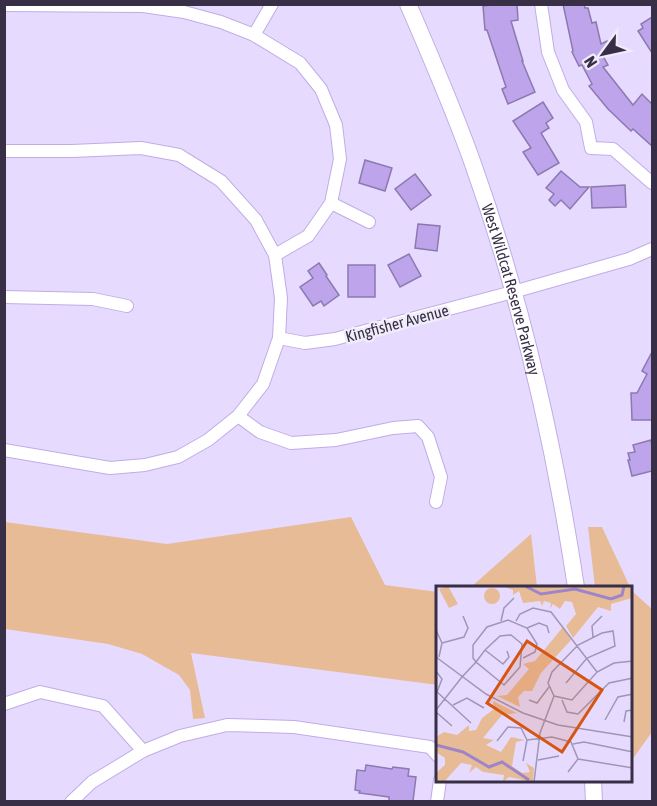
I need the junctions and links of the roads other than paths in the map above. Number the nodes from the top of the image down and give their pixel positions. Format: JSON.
{"nodes":[{"id":1,"x":272,"y":4,"type":"edge"},
{"id":2,"x":408,"y":4,"type":"edge"},
{"id":3,"x":541,"y":4,"type":"edge"},
{"id":4,"x":4,"y":5,"type":"edge"},
{"id":5,"x":254,"y":35,"type":"junction"},
{"id":6,"x":4,"y":152,"type":"edge"},
{"id":7,"x":652,"y":183,"type":"edge"},
{"id":8,"x":331,"y":203,"type":"junction"},
{"id":9,"x":369,"y":222,"type":"dead end"},
{"id":10,"x":652,"y":249,"type":"edge"},
{"id":11,"x":275,"y":255,"type":"junction"},
{"id":12,"x":513,"y":292,"type":"junction"},
{"id":13,"x":4,"y":297,"type":"edge"},
{"id":14,"x":127,"y":306,"type":"dead end"},
{"id":15,"x":279,"y":338,"type":"junction"},
{"id":16,"x":238,"y":416,"type":"junction"},
{"id":17,"x":4,"y":450,"type":"edge"},
{"id":18,"x":435,"y":502,"type":"dead end"},
{"id":19,"x":576,"y":586,"type":"edge"},
{"id":20,"x":4,"y":704,"type":"edge"},
{"id":21,"x":143,"y":751,"type":"junction"},
{"id":22,"x":436,"y":754,"type":"edge"},
{"id":23,"x":440,"y":782,"type":"edge"},
{"id":24,"x":593,"y":782,"type":"edge"},
{"id":25,"x":71,"y":801,"type":"edge"},
{"id":26,"x":437,"y":801,"type":"edge"},
{"id":27,"x":594,"y":801,"type":"edge"}],
"edges":[{"from":1,"to":5,"type":"street"},
{"from":2,"to":12,"type":"main road","name":"West Wildcat Reserve Parkway"},
{"from":3,"to":7,"type":"street"},
{"from":4,"to":5,"type":"street"},
{"from":5,"to":8,"type":"street"},
{"from":6,"to":11,"type":"street"},
{"from":8,"to":9,"type":"street"},
{"from":8,"to":11,"type":"street"},
{"from":10,"to":12,"type":"street","name":"Kingfisher Avenue"},
{"from":11,"to":15,"type":"street"},
{"from":12,"to":15,"type":"street","name":"Kingfisher Avenue"},
{"from":12,"to":19,"type":"main road","name":"West Wildcat Reserve Parkway"},
{"from":13,"to":14,"type":"street"},
{"from":15,"to":16,"type":"street"},
{"from":16,"to":17,"type":"street"},
{"from":16,"to":18,"type":"street"},
{"from":20,"to":21,"type":"street"},
{"from":21,"to":22,"type":"street"},
{"from":21,"to":25,"type":"street"},
{"from":23,"to":26,"type":"street"},
{"from":24,"to":27,"type":"main road"}]}
